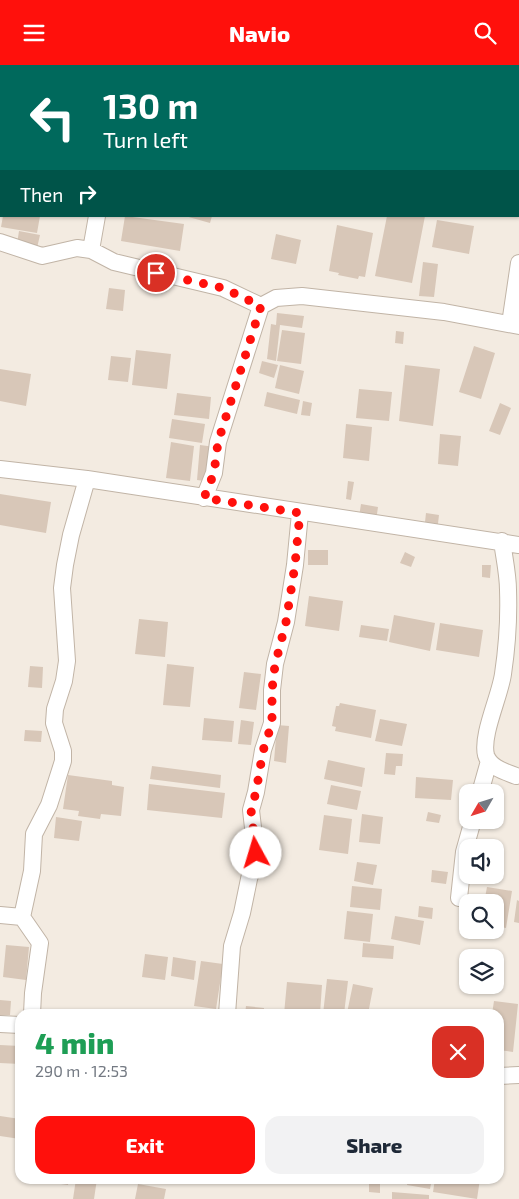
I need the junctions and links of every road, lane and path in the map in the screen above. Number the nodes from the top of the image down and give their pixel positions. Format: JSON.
{"nodes":[{"id":1,"x":97,"y":217,"type":"edge"},
{"id":2,"x":0,"y":242,"type":"edge"},
{"id":3,"x":91,"y":250,"type":"junction"},
{"id":4,"x":519,"y":263,"type":"edge"},
{"id":5,"x":261,"y":306,"type":"junction"},
{"id":6,"x":515,"y":325,"type":"edge"},
{"id":7,"x":0,"y":469,"type":"edge"},
{"id":8,"x":87,"y":479,"type":"junction"},
{"id":9,"x":204,"y":498,"type":"junction"},
{"id":10,"x":300,"y":513,"type":"junction"},
{"id":11,"x":502,"y":541,"type":"junction"},
{"id":12,"x":519,"y":545,"type":"edge"},
{"id":13,"x":489,"y":761,"type":"junction"},
{"id":14,"x":516,"y":776,"type":"dead end"},
{"id":15,"x":483,"y":784,"type":"edge"},
{"id":16,"x":470,"y":829,"type":"edge"},
{"id":17,"x":459,"y":894,"type":"edge"},
{"id":18,"x":0,"y":915,"type":"edge"},
{"id":19,"x":22,"y":917,"type":"junction"},
{"id":20,"x":32,"y":1009,"type":"edge"},
{"id":21,"x":227,"y":1009,"type":"edge"},
{"id":22,"x":0,"y":1024,"type":"edge"},
{"id":23,"x":15,"y":1025,"type":"edge"},
{"id":24,"x":519,"y":1075,"type":"edge"},
{"id":25,"x":504,"y":1076,"type":"edge"}],
"edges":[{"from":1,"to":3,"type":"street"},
{"from":2,"to":3,"type":"street"},
{"from":3,"to":5,"type":"street"},
{"from":4,"to":6,"type":"street"},
{"from":5,"to":6,"type":"street"},
{"from":5,"to":9,"type":"street"},
{"from":7,"to":8,"type":"street"},
{"from":8,"to":9,"type":"street"},
{"from":8,"to":19,"type":"street"},
{"from":9,"to":10,"type":"street"},
{"from":10,"to":11,"type":"street"},
{"from":10,"to":21,"type":"street"},
{"from":11,"to":12,"type":"street"},
{"from":11,"to":13,"type":"street"},
{"from":13,"to":14,"type":"street"},
{"from":13,"to":15,"type":"street"},
{"from":16,"to":17,"type":"street"},
{"from":18,"to":19,"type":"street"},
{"from":19,"to":20,"type":"street"},
{"from":22,"to":23,"type":"street"},
{"from":24,"to":25,"type":"street"}]}
